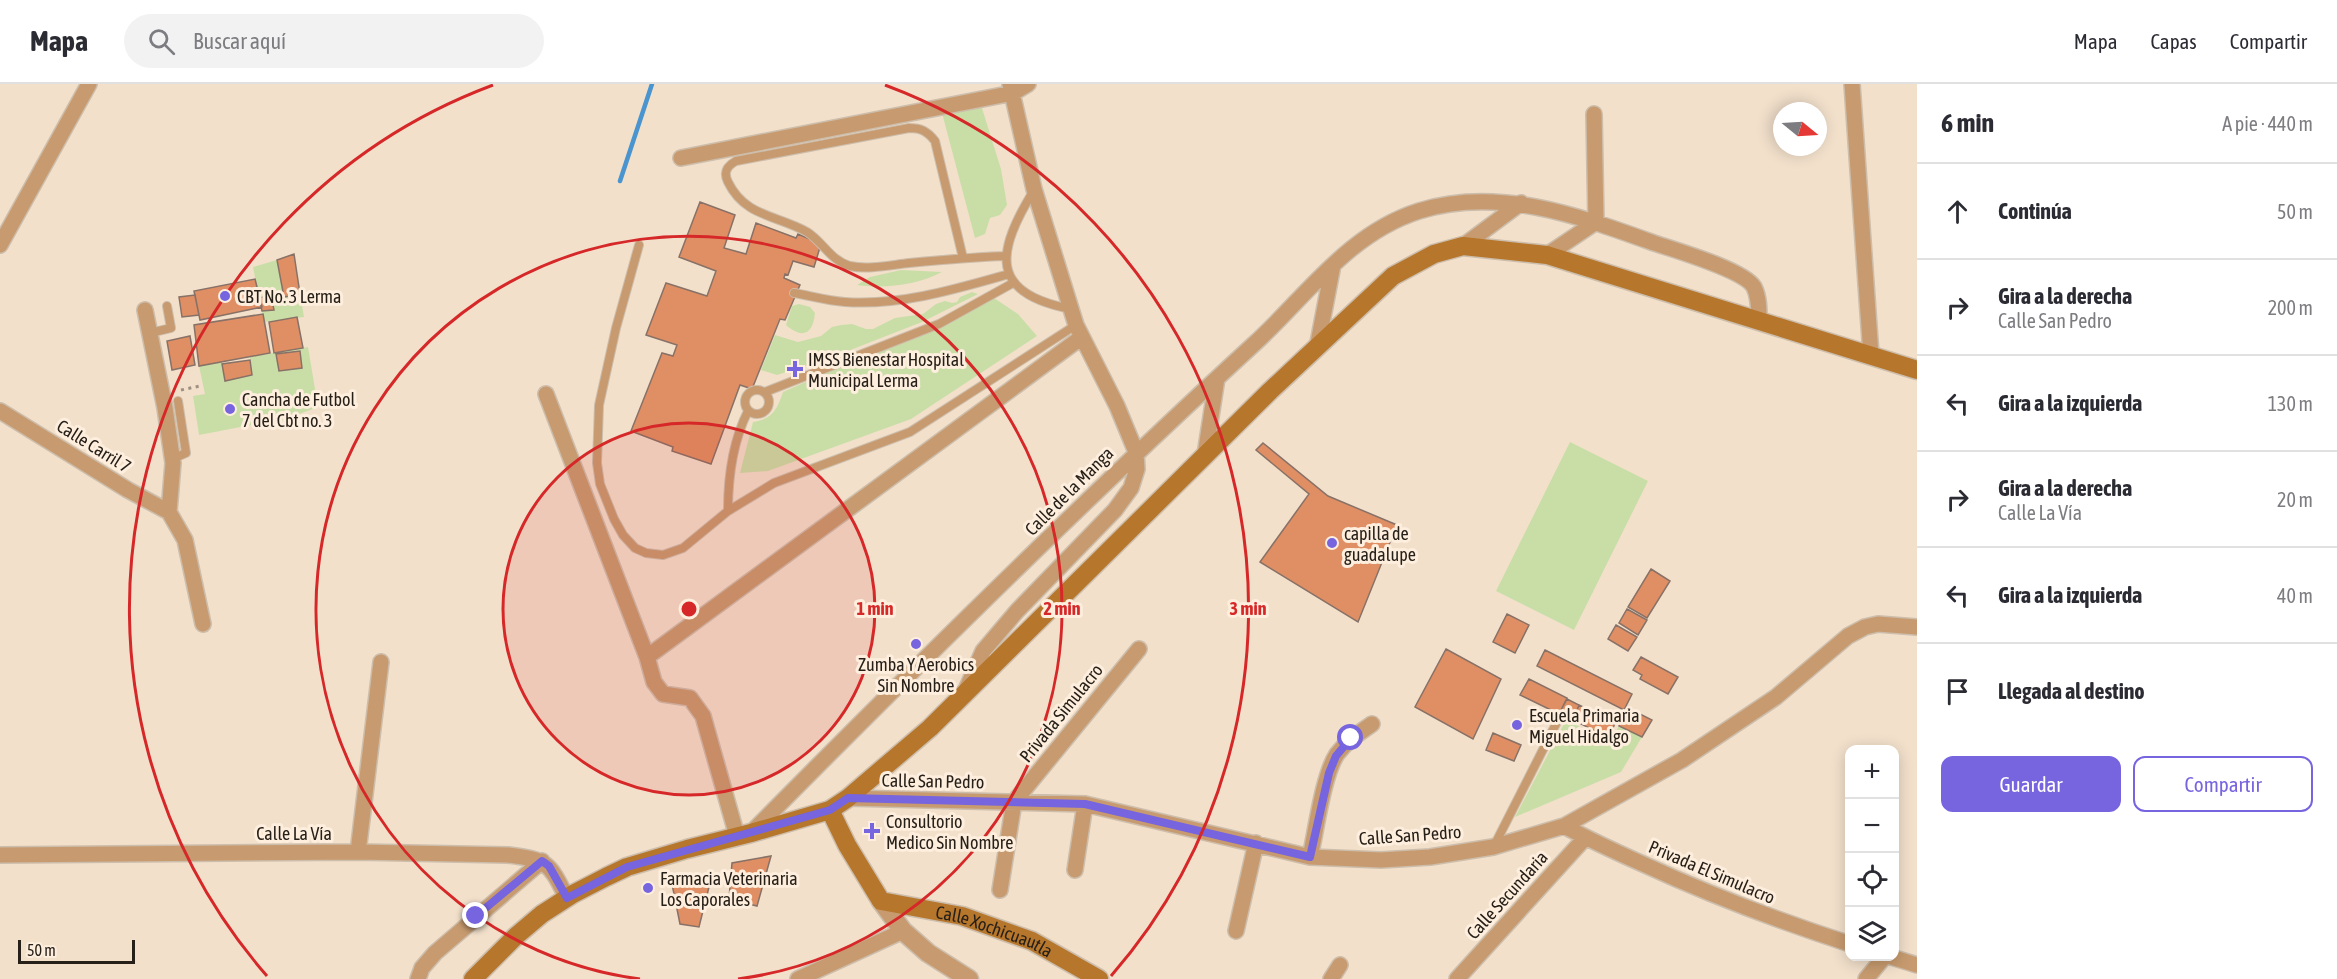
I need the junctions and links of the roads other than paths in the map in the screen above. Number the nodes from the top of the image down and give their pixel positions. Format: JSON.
{"nodes":[{"id":1,"x":89,"y":84,"type":"edge"},
{"id":2,"x":1028,"y":84,"type":"edge"},
{"id":3,"x":1852,"y":84,"type":"edge"},
{"id":4,"x":1011,"y":89,"type":"edge"},
{"id":5,"x":1594,"y":114,"type":"dead end"},
{"id":6,"x":681,"y":158,"type":"dead end"},
{"id":7,"x":1034,"y":189,"type":"junction"},
{"id":8,"x":1521,"y":203,"type":"junction"},
{"id":9,"x":1596,"y":222,"type":"junction"},
{"id":10,"x":0,"y":245,"type":"edge"},
{"id":11,"x":639,"y":245,"type":"dead end"},
{"id":12,"x":1463,"y":246,"type":"junction"},
{"id":13,"x":1547,"y":255,"type":"junction"},
{"id":14,"x":1006,"y":256,"type":"junction"},
{"id":15,"x":963,"y":258,"type":"junction"},
{"id":16,"x":1333,"y":264,"type":"junction"},
{"id":17,"x":1009,"y":274,"type":"junction"},
{"id":18,"x":1013,"y":283,"type":"junction"},
{"id":19,"x":794,"y":293,"type":"dead end"},
{"id":20,"x":167,"y":306,"type":"dead end"},
{"id":21,"x":1071,"y":309,"type":"junction"},
{"id":22,"x":145,"y":310,"type":"dead end"},
{"id":23,"x":1759,"y":319,"type":"junction"},
{"id":24,"x":1079,"y":331,"type":"junction"},
{"id":25,"x":150,"y":333,"type":"junction"},
{"id":26,"x":1317,"y":348,"type":"junction"},
{"id":27,"x":1871,"y":355,"type":"junction"},
{"id":28,"x":1917,"y":370,"type":"edge"},
{"id":29,"x":1218,"y":378,"type":"junction"},
{"id":30,"x":765,"y":392,"type":"junction"},
{"id":31,"x":546,"y":394,"type":"dead end"},
{"id":32,"x":178,"y":402,"type":"dead end"},
{"id":33,"x":0,"y":411,"type":"edge"},
{"id":34,"x":748,"y":411,"type":"junction"},
{"id":35,"x":1136,"y":452,"type":"junction"},
{"id":36,"x":1205,"y":455,"type":"junction"},
{"id":37,"x":172,"y":459,"type":"junction"},
{"id":38,"x":728,"y":511,"type":"junction"},
{"id":39,"x":169,"y":512,"type":"junction"},
{"id":40,"x":203,"y":624,"type":"dead end"},
{"id":41,"x":1917,"y":627,"type":"edge"},
{"id":42,"x":1139,"y":649,"type":"dead end"},
{"id":43,"x":647,"y":657,"type":"junction"},
{"id":44,"x":381,"y":662,"type":"dead end"},
{"id":45,"x":965,"y":693,"type":"junction"},
{"id":46,"x":1558,"y":720,"type":"dead end"},
{"id":47,"x":1372,"y":724,"type":"dead end"},
{"id":48,"x":848,"y":798,"type":"junction"},
{"id":49,"x":1014,"y":802,"type":"junction"},
{"id":50,"x":1085,"y":804,"type":"junction"},
{"id":51,"x":830,"y":810,"type":"junction"},
{"id":52,"x":1564,"y":826,"type":"junction"},
{"id":53,"x":744,"y":835,"type":"junction"},
{"id":54,"x":1585,"y":838,"type":"junction"},
{"id":55,"x":1256,"y":843,"type":"junction"},
{"id":56,"x":1493,"y":847,"type":"junction"},
{"id":57,"x":358,"y":852,"type":"junction"},
{"id":58,"x":0,"y":855,"type":"edge"},
{"id":59,"x":1310,"y":857,"type":"junction"},
{"id":60,"x":542,"y":861,"type":"junction"},
{"id":61,"x":1075,"y":870,"type":"dead end"},
{"id":62,"x":1000,"y":890,"type":"dead end"},
{"id":63,"x":567,"y":898,"type":"junction"},
{"id":64,"x":881,"y":901,"type":"junction"},
{"id":65,"x":1236,"y":931,"type":"dead end"},
{"id":66,"x":903,"y":932,"type":"junction"},
{"id":67,"x":1845,"y":942,"type":"edge"},
{"id":68,"x":1899,"y":960,"type":"edge"},
{"id":69,"x":1882,"y":961,"type":"edge"},
{"id":70,"x":1340,"y":965,"type":"dead end"},
{"id":71,"x":1917,"y":965,"type":"edge"},
{"id":72,"x":418,"y":979,"type":"edge"},
{"id":73,"x":473,"y":979,"type":"edge"},
{"id":74,"x":798,"y":979,"type":"edge"},
{"id":75,"x":969,"y":979,"type":"edge"},
{"id":76,"x":1099,"y":979,"type":"edge"},
{"id":77,"x":1331,"y":979,"type":"edge"},
{"id":78,"x":1457,"y":979,"type":"edge"},
{"id":79,"x":1866,"y":979,"type":"edge"}],
"edges":[{"from":1,"to":10,"type":"street"},
{"from":2,"to":4,"type":"street"},
{"from":3,"to":27,"type":"street"},
{"from":4,"to":6,"type":"street"},
{"from":4,"to":7,"type":"street","name":"Calle de la Manga"},
{"from":5,"to":9,"type":"street"},
{"from":7,"to":14,"type":"lane"},
{"from":7,"to":21,"type":"street","name":"Calle de la Manga"},
{"from":8,"to":9,"type":"street"},
{"from":8,"to":12,"type":"street"},
{"from":8,"to":16,"type":"street"},
{"from":9,"to":13,"type":"street"},
{"from":9,"to":23,"type":"street"},
{"from":11,"to":38,"type":"lane"},
{"from":12,"to":13,"type":"main road"},
{"from":12,"to":26,"type":"main road"},
{"from":13,"to":23,"type":"main road"},
{"from":14,"to":15,"type":"lane"},
{"from":14,"to":17,"type":"lane"},
{"from":15,"to":15,"type":"lane"},
{"from":16,"to":26,"type":"street"},
{"from":16,"to":29,"type":"street"},
{"from":17,"to":18,"type":"lane"},
{"from":17,"to":19,"type":"lane"},
{"from":18,"to":21,"type":"lane"},
{"from":18,"to":30,"type":"lane"},
{"from":20,"to":25,"type":"lane"},
{"from":21,"to":24,"type":"street","name":"Calle de la Manga"},
{"from":22,"to":25,"type":"street"},
{"from":23,"to":27,"type":"main road"},
{"from":24,"to":35,"type":"street","name":"Calle de la Manga"},
{"from":24,"to":38,"type":"lane"},
{"from":24,"to":43,"type":"street"},
{"from":25,"to":37,"type":"street"},
{"from":26,"to":36,"type":"main road"},
{"from":27,"to":28,"type":"main road"},
{"from":29,"to":35,"type":"street"},
{"from":29,"to":36,"type":"street"},
{"from":30,"to":34,"type":"lane"},
{"from":30,"to":34,"type":"lane"},
{"from":31,"to":43,"type":"street"},
{"from":32,"to":37,"type":"lane"},
{"from":33,"to":39,"type":"street","name":"Calle Carril 7"},
{"from":34,"to":38,"type":"lane"},
{"from":35,"to":45,"type":"street"},
{"from":35,"to":53,"type":"street","name":"Calle de la Manga"},
{"from":36,"to":45,"type":"main road"},
{"from":37,"to":39,"type":"street"},
{"from":39,"to":40,"type":"street"},
{"from":41,"to":52,"type":"street","name":"Calle San Pedro"},
{"from":42,"to":49,"type":"street","name":"Privada Simulacro"},
{"from":43,"to":53,"type":"street"},
{"from":44,"to":57,"type":"street"},
{"from":45,"to":48,"type":"main road"},
{"from":46,"to":56,"type":"lane"},
{"from":47,"to":59,"type":"street"},
{"from":48,"to":49,"type":"street","name":"Calle San Pedro"},
{"from":48,"to":51,"type":"main road"},
{"from":49,"to":50,"type":"street","name":"Calle San Pedro"},
{"from":49,"to":62,"type":"street"},
{"from":50,"to":55,"type":"street","name":"Calle San Pedro"},
{"from":50,"to":61,"type":"street"},
{"from":51,"to":53,"type":"main road"},
{"from":51,"to":64,"type":"main road"},
{"from":52,"to":54,"type":"street","name":"Privada El Simulacro"},
{"from":52,"to":56,"type":"street","name":"Calle San Pedro"},
{"from":53,"to":63,"type":"main road"},
{"from":54,"to":67,"type":"street","name":"Privada El Simulacro"},
{"from":54,"to":78,"type":"street","name":"Calle Secundaria"},
{"from":55,"to":59,"type":"street","name":"Calle San Pedro"},
{"from":55,"to":65,"type":"street"},
{"from":56,"to":59,"type":"street","name":"Calle San Pedro"},
{"from":57,"to":58,"type":"street","name":"Calle La Vía"},
{"from":57,"to":60,"type":"street","name":"Calle La Vía"},
{"from":60,"to":63,"type":"street"},
{"from":60,"to":72,"type":"street"},
{"from":63,"to":73,"type":"main road"},
{"from":64,"to":66,"type":"street"},
{"from":64,"to":76,"type":"main road","name":"Calle Xochicuautla"},
{"from":66,"to":74,"type":"street"},
{"from":66,"to":75,"type":"street"},
{"from":68,"to":71,"type":"street"},
{"from":69,"to":79,"type":"street"},
{"from":70,"to":77,"type":"street"}]}
